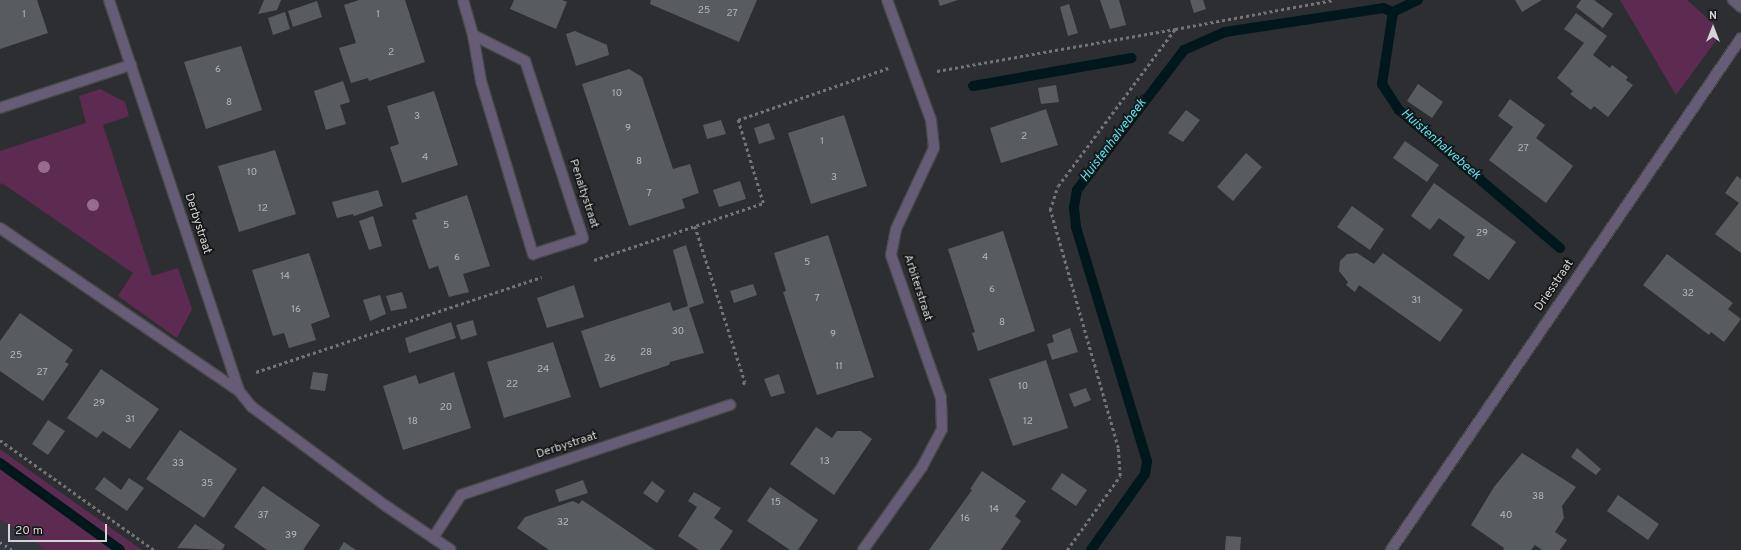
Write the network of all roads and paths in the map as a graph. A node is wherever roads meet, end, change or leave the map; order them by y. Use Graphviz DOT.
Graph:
graph roads {
  1 [pos="109,0"];
  2 [pos="463,0"];
  3 [pos="887,0"];
  4 [pos="1333,0"];
  5 [pos="1733,0"];
  6 [pos="1741,7"];
  7 [pos="1175,29"];
  8 [pos="473,35"];
  9 [pos="1741,38"];
  10 [pos="131,65"];
  11 [pos="915,75"];
  12 [pos="0,108"];
  13 [pos="695,226"];
  14 [pos="0,228"];
  15 [pos="238,391"];
  16 [pos="730,405"];
  17 [pos="0,440"];
  18 [pos="433,538"];
  19 [pos="154,550"];
  20 [pos="451,550"];
  21 [pos="863,550"];
  22 [pos="1067,550"];
  23 [pos="1391,550"];
  1 -- 10 [label="street, Derbystraat"];
  2 -- 8 [label="street, Penaltystraat"];
  3 -- 11 [label="street, Arbiterstraat"];
  4 -- 7 [label="path"];
  5 -- 6 [label="street"];
  7 -- 11 [label="path"];
  7 -- 22 [label="path"];
  8 -- 8 [label="street, Penaltystraat"];
  9 -- 23 [label="street, Driesstraat"];
  10 -- 12 [label="street"];
  10 -- 15 [label="street, Derbystraat"];
  11 -- 21 [label="street, Arbiterstraat"];
  13 -- 16 [label="path"];
  14 -- 15 [label="street, Derbystraat"];
  15 -- 18 [label="street, Derbystraat"];
  16 -- 18 [label="street, Derbystraat"];
  17 -- 19 [label="path"];
  18 -- 20 [label="street, Derbystraat"];
}
